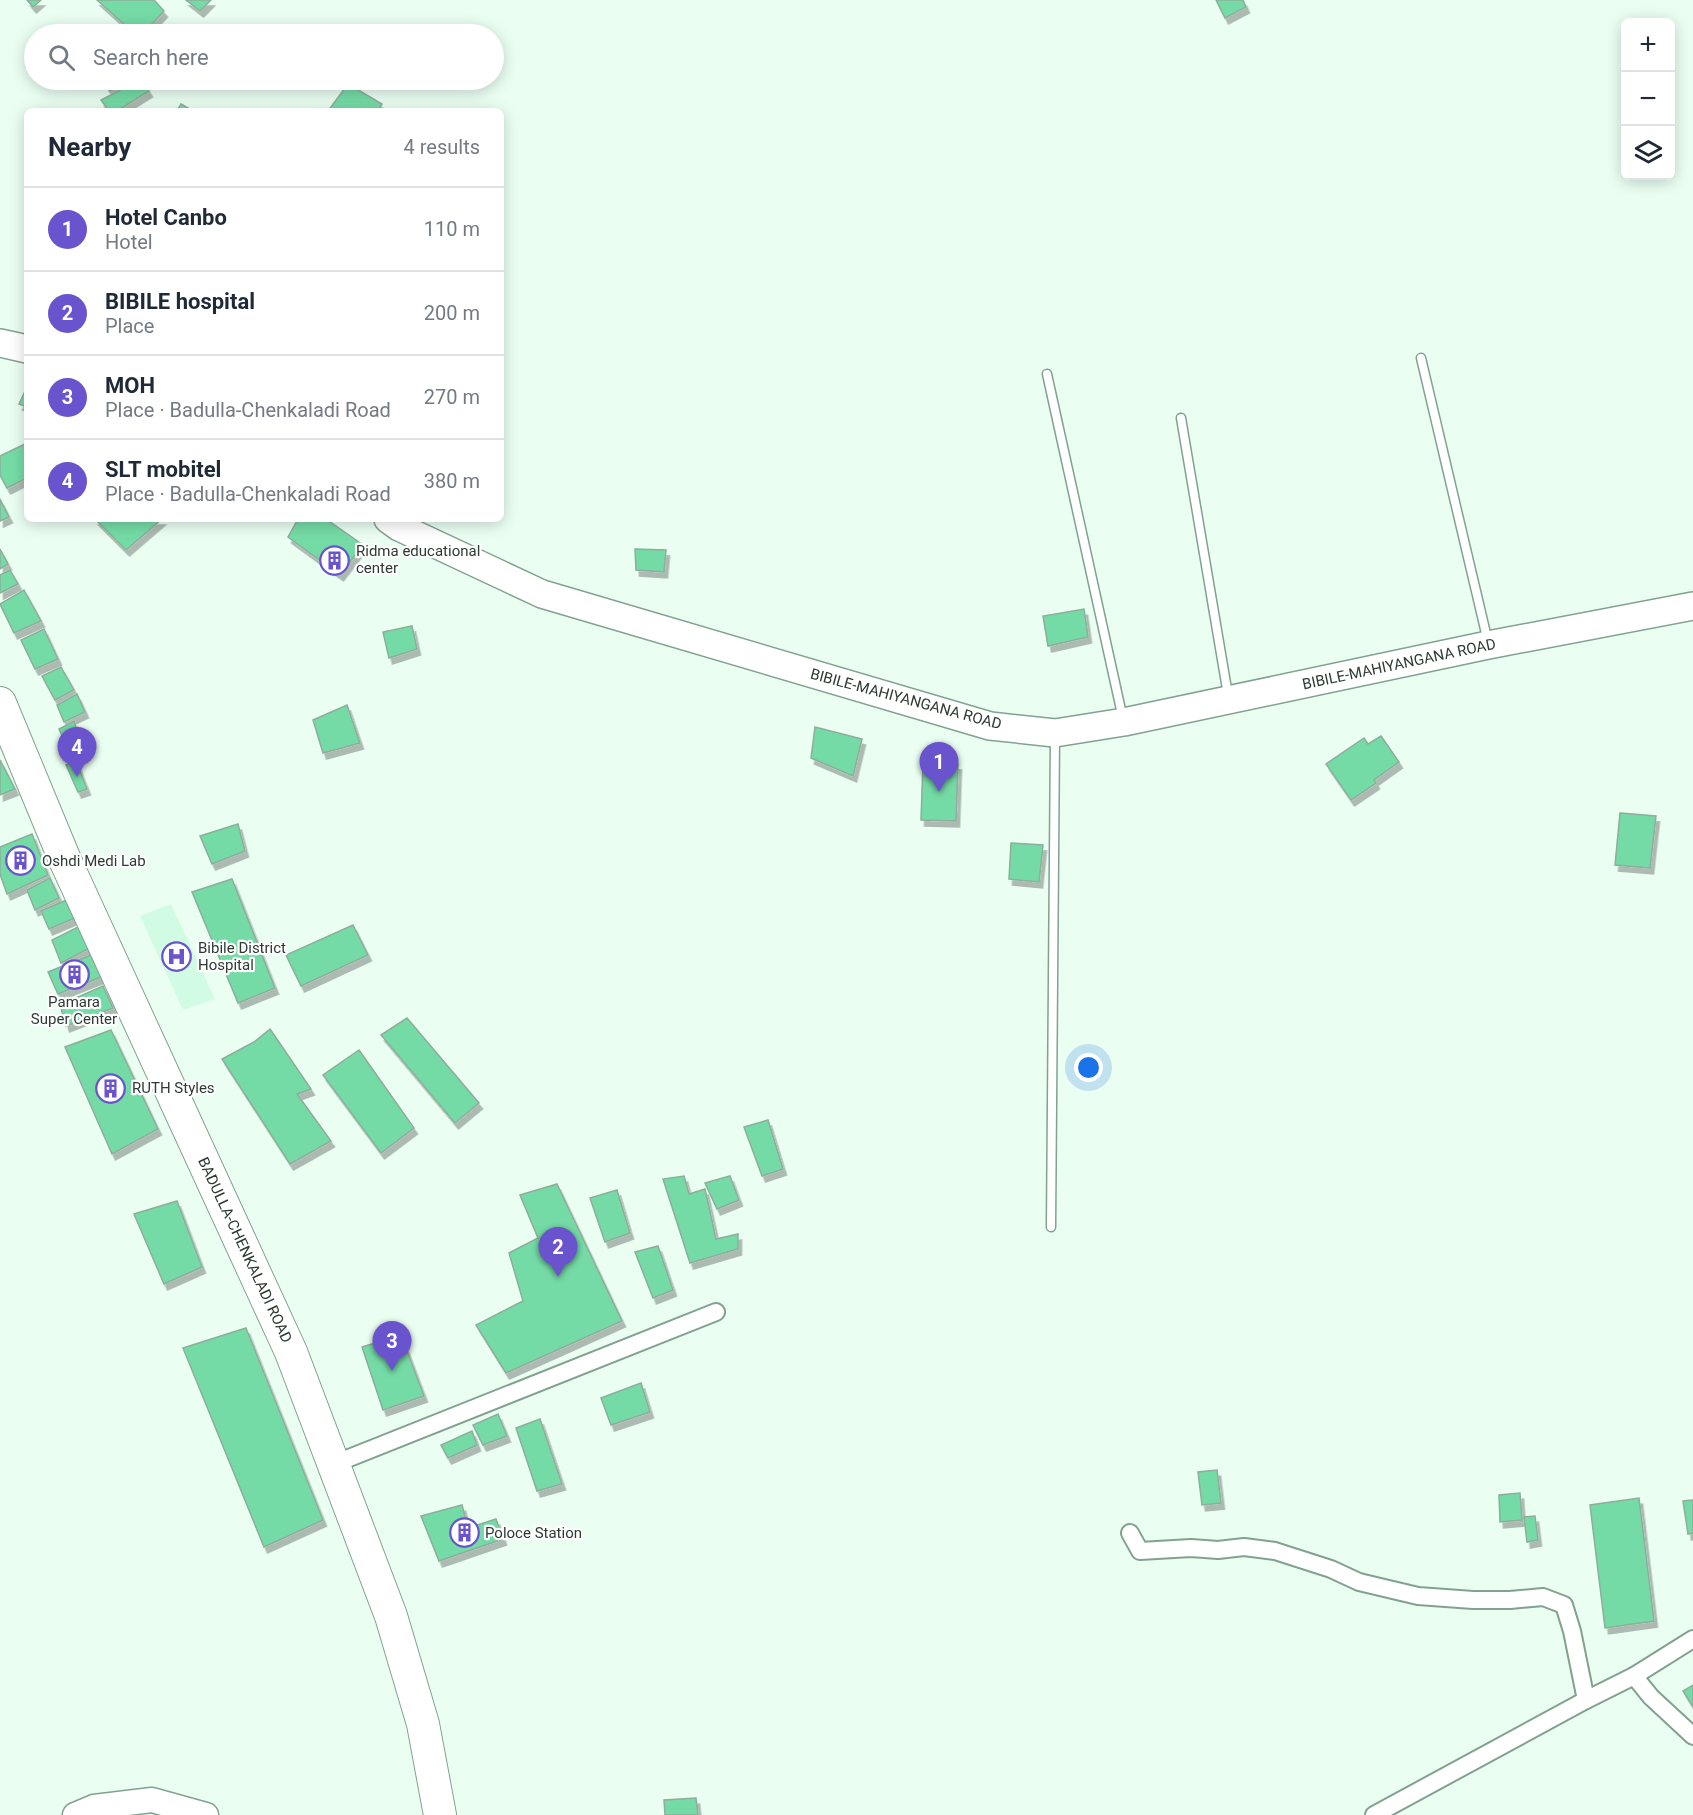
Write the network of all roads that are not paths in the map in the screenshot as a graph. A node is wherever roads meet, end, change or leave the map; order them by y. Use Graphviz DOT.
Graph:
graph roads {
  1 [pos="0,343"];
  2 [pos="24,348"];
  3 [pos="1421,358"];
  4 [pos="1047,374"];
  5 [pos="1181,418"];
  6 [pos="392,522"];
  7 [pos="1693,606"];
  8 [pos="1488,645"];
  9 [pos="1228,699"];
  10 [pos="0,703"];
  11 [pos="1124,722"];
  12 [pos="1055,733"];
  13 [pos="1051,1227"];
  14 [pos="716,1312"];
  15 [pos="334,1464"];
  16 [pos="1130,1533"];
  17 [pos="1693,1639"];
  18 [pos="1634,1676"];
  19 [pos="1586,1700"];
  20 [pos="1693,1736"];
  21 [pos="75,1815"];
  22 [pos="206,1815"];
  23 [pos="440,1815"];
  24 [pos="1374,1815"];
  1 -- 2 [label="main road"];
  3 -- 8 [label="lane"];
  4 -- 11 [label="lane"];
  5 -- 9 [label="lane"];
  6 -- 12 [label="main road, BIBILE-MAHIYANGANA ROAD"];
  7 -- 8 [label="main road, BIBILE-MAHIYANGANA ROAD"];
  8 -- 9 [label="main road, BIBILE-MAHIYANGANA ROAD"];
  9 -- 11 [label="main road, BIBILE-MAHIYANGANA ROAD"];
  10 -- 15 [label="highway, BADULLA-CHENKALADI ROAD"];
  11 -- 12 [label="main road, BIBILE-MAHIYANGANA ROAD"];
  12 -- 13 [label="lane"];
  14 -- 15 [label="street"];
  15 -- 23 [label="highway, BADULLA-CHENKALADI ROAD"];
  16 -- 19 [label="street"];
  17 -- 18 [label="street"];
  18 -- 19 [label="street"];
  18 -- 20 [label="street"];
  19 -- 24 [label="street"];
  21 -- 22 [label="street"];
}
